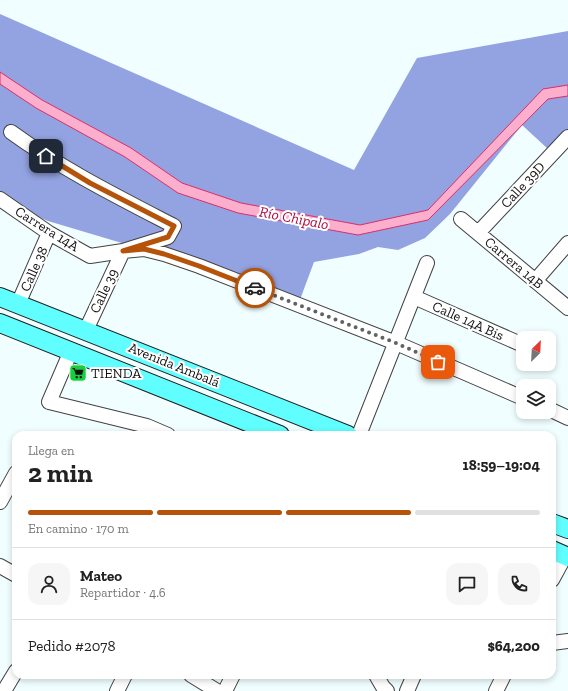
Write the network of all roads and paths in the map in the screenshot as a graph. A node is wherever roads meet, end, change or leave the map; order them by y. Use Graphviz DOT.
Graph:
graph roads {
  1 [pos="11,132"];
  2 [pos="568,137"];
  3 [pos="0,199"];
  4 [pos="461,219"];
  5 [pos="49,233"];
  6 [pos="478,233"];
  7 [pos="568,243"];
  8 [pos="123,251"];
  9 [pos="427,263"];
  10 [pos="535,281"];
  11 [pos="0,297"];
  12 [pos="414,297"];
  13 [pos="18,304"];
  14 [pos="568,308"];
  15 [pos="0,323"];
  16 [pos="86,330"];
  17 [pos="516,342"];
  18 [pos="396,343"];
  19 [pos="71,351"];
  20 [pos="516,395"];
  21 [pos="556,412"];
  22 [pos="568,418"];
  23 [pos="159,431"];
  24 [pos="270,431"];
  25 [pos="338,431"];
  26 [pos="361,431"];
  27 [pos="12,481"];
  28 [pos="0,502"];
  29 [pos="556,525"];
  30 [pos="568,530"];
  31 [pos="562,554"];
  32 [pos="0,566"];
  33 [pos="556,570"];
  34 [pos="12,573"];
  35 [pos="568,641"];
  36 [pos="556,642"];
  37 [pos="12,676"];
  38 [pos="123,679"];
  39 [pos="198,679"];
  40 [pos="231,679"];
  41 [pos="379,679"];
  42 [pos="412,679"];
  43 [pos="502,679"];
  44 [pos="4,686"];
  45 [pos="117,691"];
  46 [pos="217,691"];
  47 [pos="226,691"];
  48 [pos="387,691"];
  49 [pos="407,691"];
  50 [pos="496,691"];
  1 -- 8 [label="street"];
  2 -- 6 [label="street, Calle 39D"];
  3 -- 5 [label="street, Carrera 14A"];
  4 -- 6 [label="street, Carrera 14B"];
  5 -- 8 [label="street, Carrera 14A"];
  5 -- 13 [label="street, Calle 38"];
  6 -- 10 [label="street, Carrera 14B"];
  7 -- 10 [label="street"];
  8 -- 16 [label="street, Calle 39"];
  8 -- 18 [label="street, Carrera 14A"];
  9 -- 12 [label="street"];
  10 -- 14 [label="street, Carrera 14B"];
  11 -- 13 [label="main road, Avenida Ambalá"];
  12 -- 17 [label="street, Calle 14A Bis"];
  12 -- 18 [label="street"];
  13 -- 16 [label="main road, Avenida Ambalá"];
  15 -- 19 [label="main road, Avenida Ambalá"];
  16 -- 25 [label="main road, Avenida Ambalá"];
  18 -- 20 [label="street, Carrera 14A"];
  18 -- 26 [label="street"];
  19 -- 23 [label="street"];
  19 -- 24 [label="main road, Avenida Ambalá"];
  21 -- 22 [label="street"];
  27 -- 28 [label="street"];
  29 -- 30 [label="main road"];
  31 -- 33 [label="street"];
  32 -- 34 [label="street"];
  35 -- 36 [label="street"];
  37 -- 44 [label="street"];
  38 -- 45 [label="street"];
  39 -- 46 [label="street"];
  40 -- 47 [label="street"];
  41 -- 48 [label="street"];
  42 -- 49 [label="street"];
  43 -- 50 [label="street"];
}
